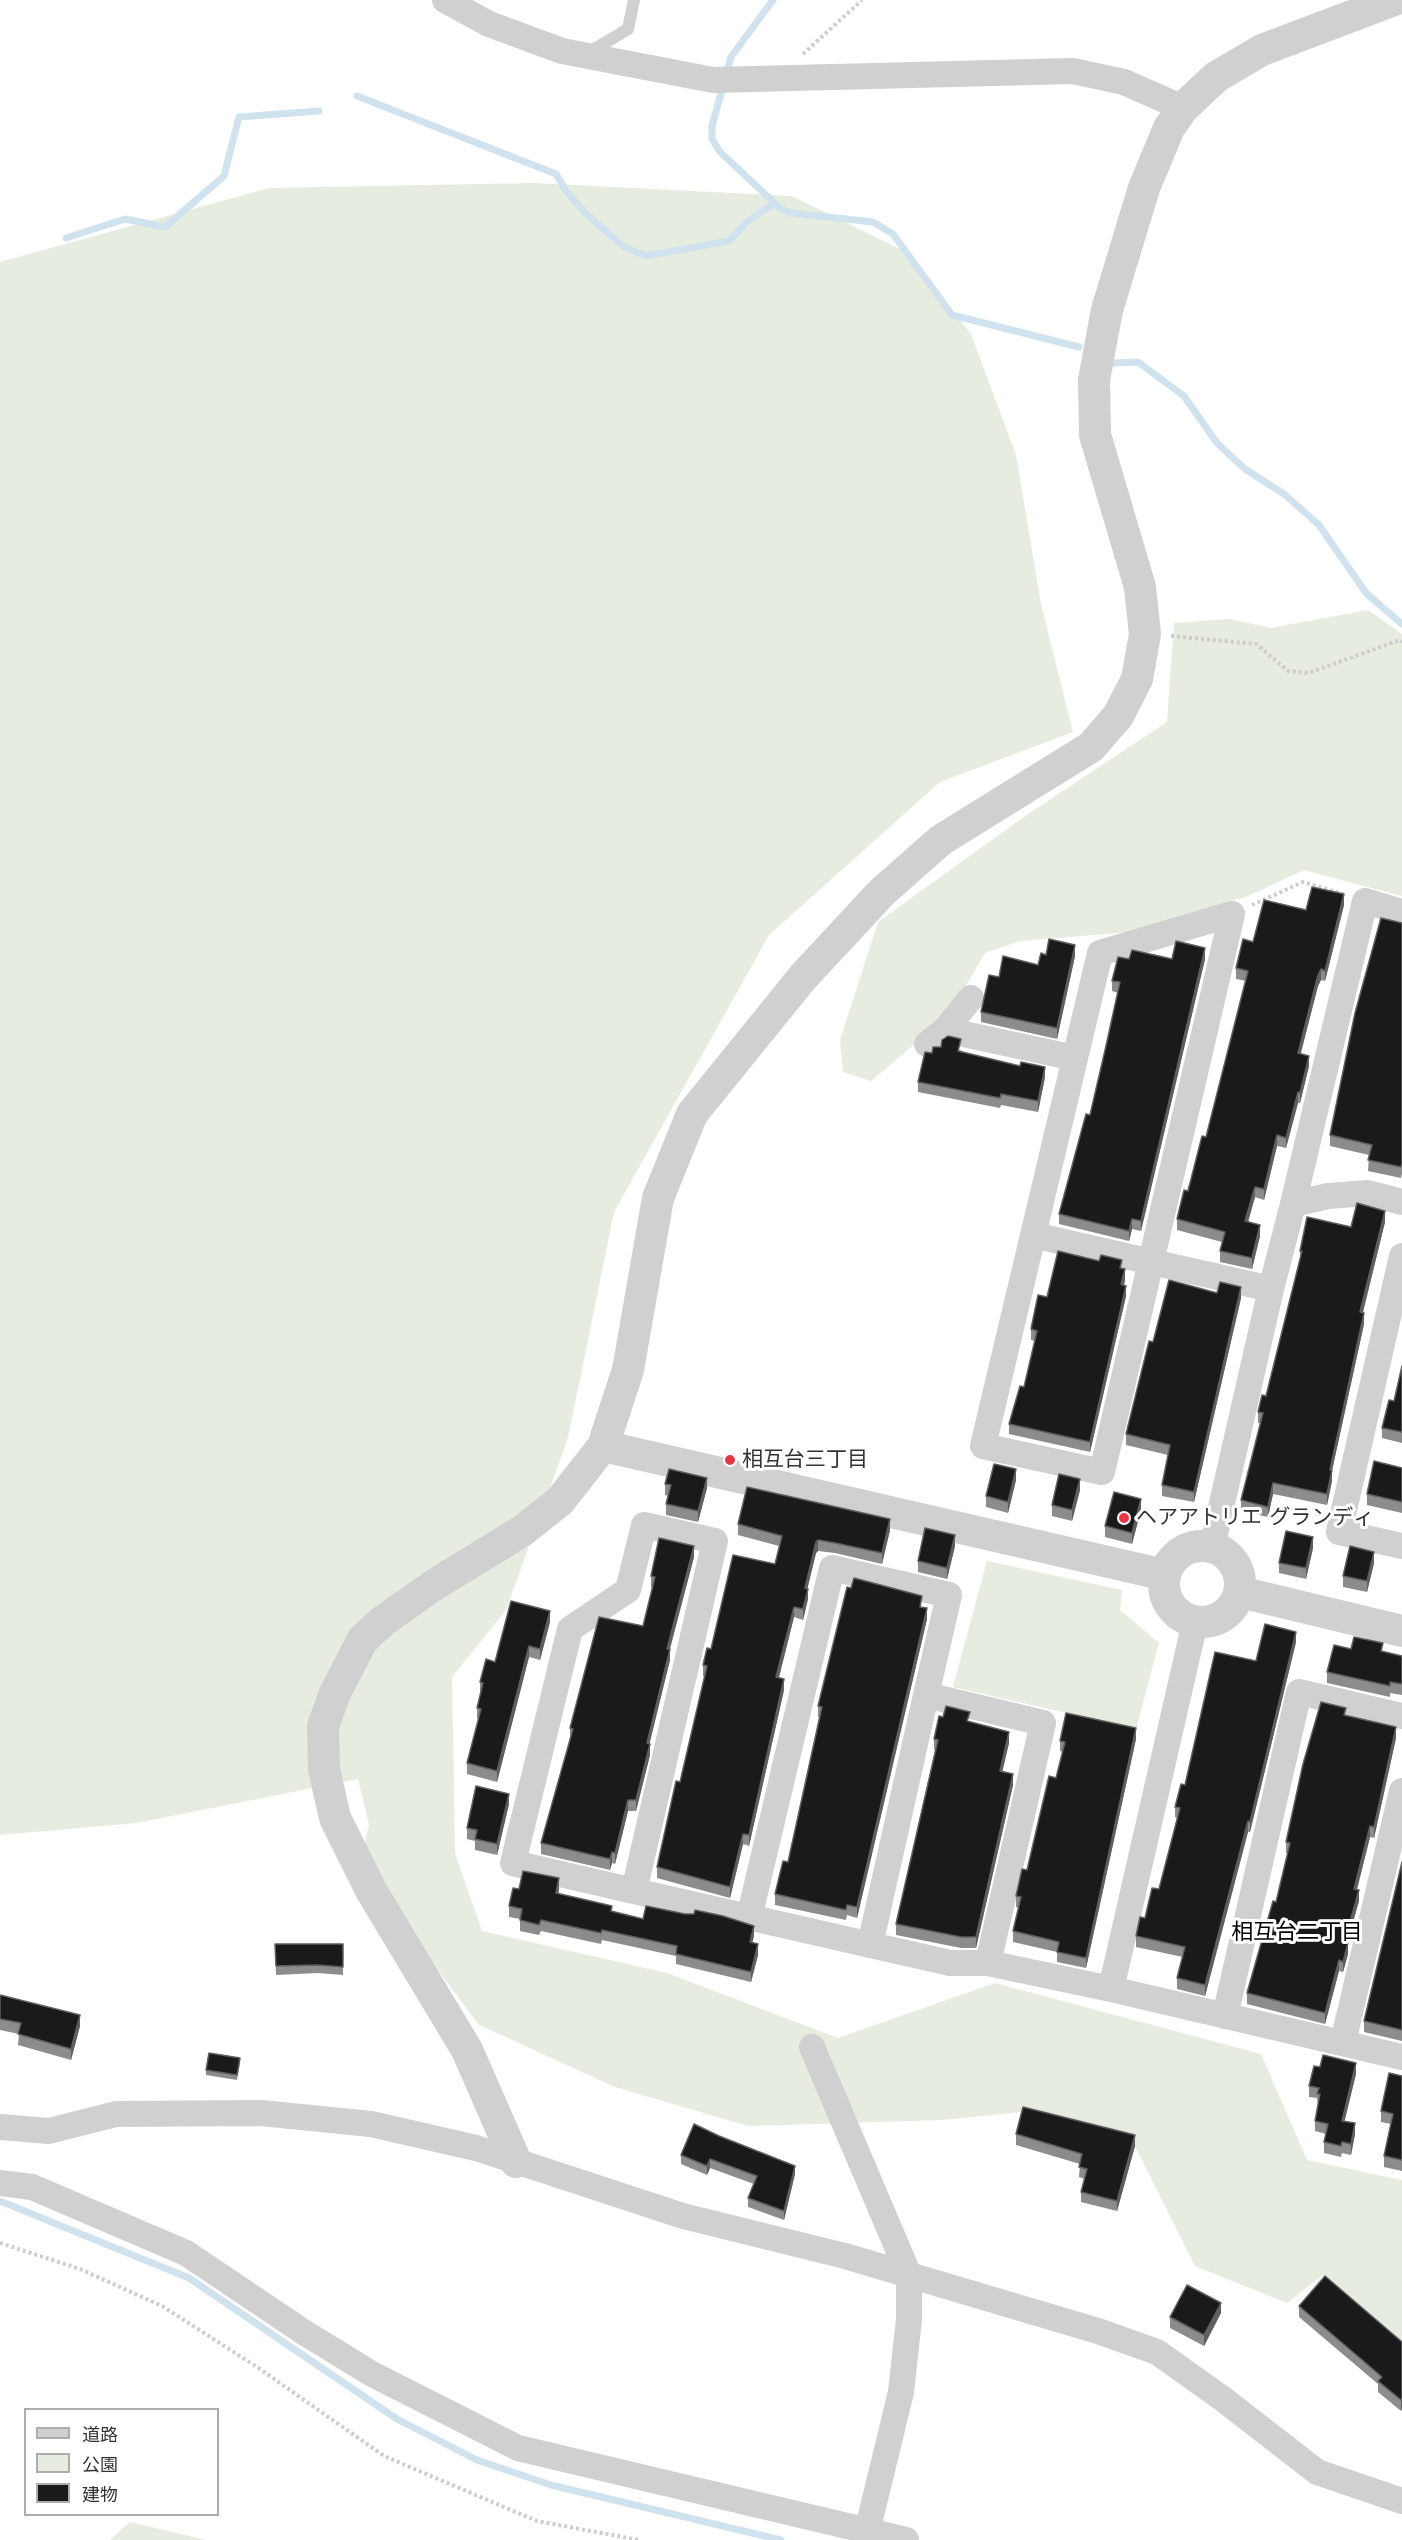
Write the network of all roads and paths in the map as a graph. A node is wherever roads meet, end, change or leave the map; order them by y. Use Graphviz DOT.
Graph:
graph roads {
  1 [pos="445,0"];
  2 [pos="634,0"];
  3 [pos="862,0"];
  4 [pos="1394,0"];
  5 [pos="584,55"];
  6 [pos="777,79"];
  7 [pos="1183,108"];
  8 [pos="1145,634"];
  9 [pos="1402,642"];
  10 [pos="1365,901"];
  11 [pos="1402,912"];
  12 [pos="1233,914"];
  13 [pos="971,998"];
  14 [pos="1075,1058"];
  15 [pos="1402,1202"];
  16 [pos="1293,1204"];
  17 [pos="1034,1235"];
  18 [pos="1402,1256"];
  19 [pos="1152,1264"];
  20 [pos="1270,1290"];
  21 [pos="603,1446"];
  22 [pos="1402,1546"];
  23 [pos="1212,1547"];
  24 [pos="1165,1575"];
  25 [pos="1240,1592"];
  26 [pos="1195,1622"];
  27 [pos="1402,1631"];
  28 [pos="926,1695"];
  29 [pos="1402,1716"];
  30 [pos="1402,1791"];
  31 [pos="634,1891"];
  32 [pos="749,1918"];
  33 [pos="870,1945"];
  34 [pos="988,1963"];
  35 [pos="1111,1989"];
  36 [pos="1225,2016"];
  37 [pos="1343,2042"];
  38 [pos="812,2047"];
  39 [pos="1402,2057"];
  40 [pos="0,2127"];
  41 [pos="516,2162"];
  42 [pos="0,2183"];
  43 [pos="0,2243"];
  44 [pos="909,2275"];
  45 [pos="1402,2501"];
  46 [pos="866,2534"];
  47 [pos="639,2540"];
  48 [pos="906,2540"];
  1 -- 5 [label="street"];
  2 -- 5 [label="lane"];
  3 -- 6 [label="path"];
  4 -- 7 [label="street"];
  5 -- 6 [label="street"];
  6 -- 7 [label="street"];
  7 -- 8 [label="street"];
  8 -- 9 [label="path"];
  8 -- 21 [label="street"];
  10 -- 11 [label="street"];
  10 -- 12 [label="path"];
  10 -- 16 [label="street"];
  12 -- 14 [label="street"];
  12 -- 19 [label="street"];
  13 -- 14 [label="street"];
  14 -- 17 [label="street"];
  15 -- 16 [label="street"];
  16 -- 20 [label="street"];
  17 -- 19 [label="street"];
  17 -- 19 [label="street"];
  18 -- 22 [label="street"];
  19 -- 20 [label="street"];
  20 -- 23 [label="street"];
  21 -- 24 [label="street"];
  21 -- 41 [label="street"];
  23 -- 24 [label="street"];
  23 -- 25 [label="street"];
  24 -- 26 [label="street"];
  25 -- 26 [label="street"];
  25 -- 27 [label="street"];
  26 -- 35 [label="street"];
  28 -- 32 [label="street"];
  28 -- 33 [label="street"];
  28 -- 34 [label="street"];
  29 -- 36 [label="street"];
  30 -- 37 [label="street"];
  31 -- 31 [label="street"];
  31 -- 32 [label="street"];
  32 -- 33 [label="street"];
  33 -- 34 [label="street"];
  34 -- 35 [label="street"];
  35 -- 36 [label="street"];
  36 -- 37 [label="street"];
  37 -- 39 [label="street"];
  38 -- 44 [label="street"];
  40 -- 41 [label="street"];
  41 -- 44 [label="street"];
  42 -- 46 [label="street"];
  43 -- 47 [label="path"];
  44 -- 45 [label="street"];
  44 -- 46 [label="street"];
  46 -- 48 [label="street"];
}
